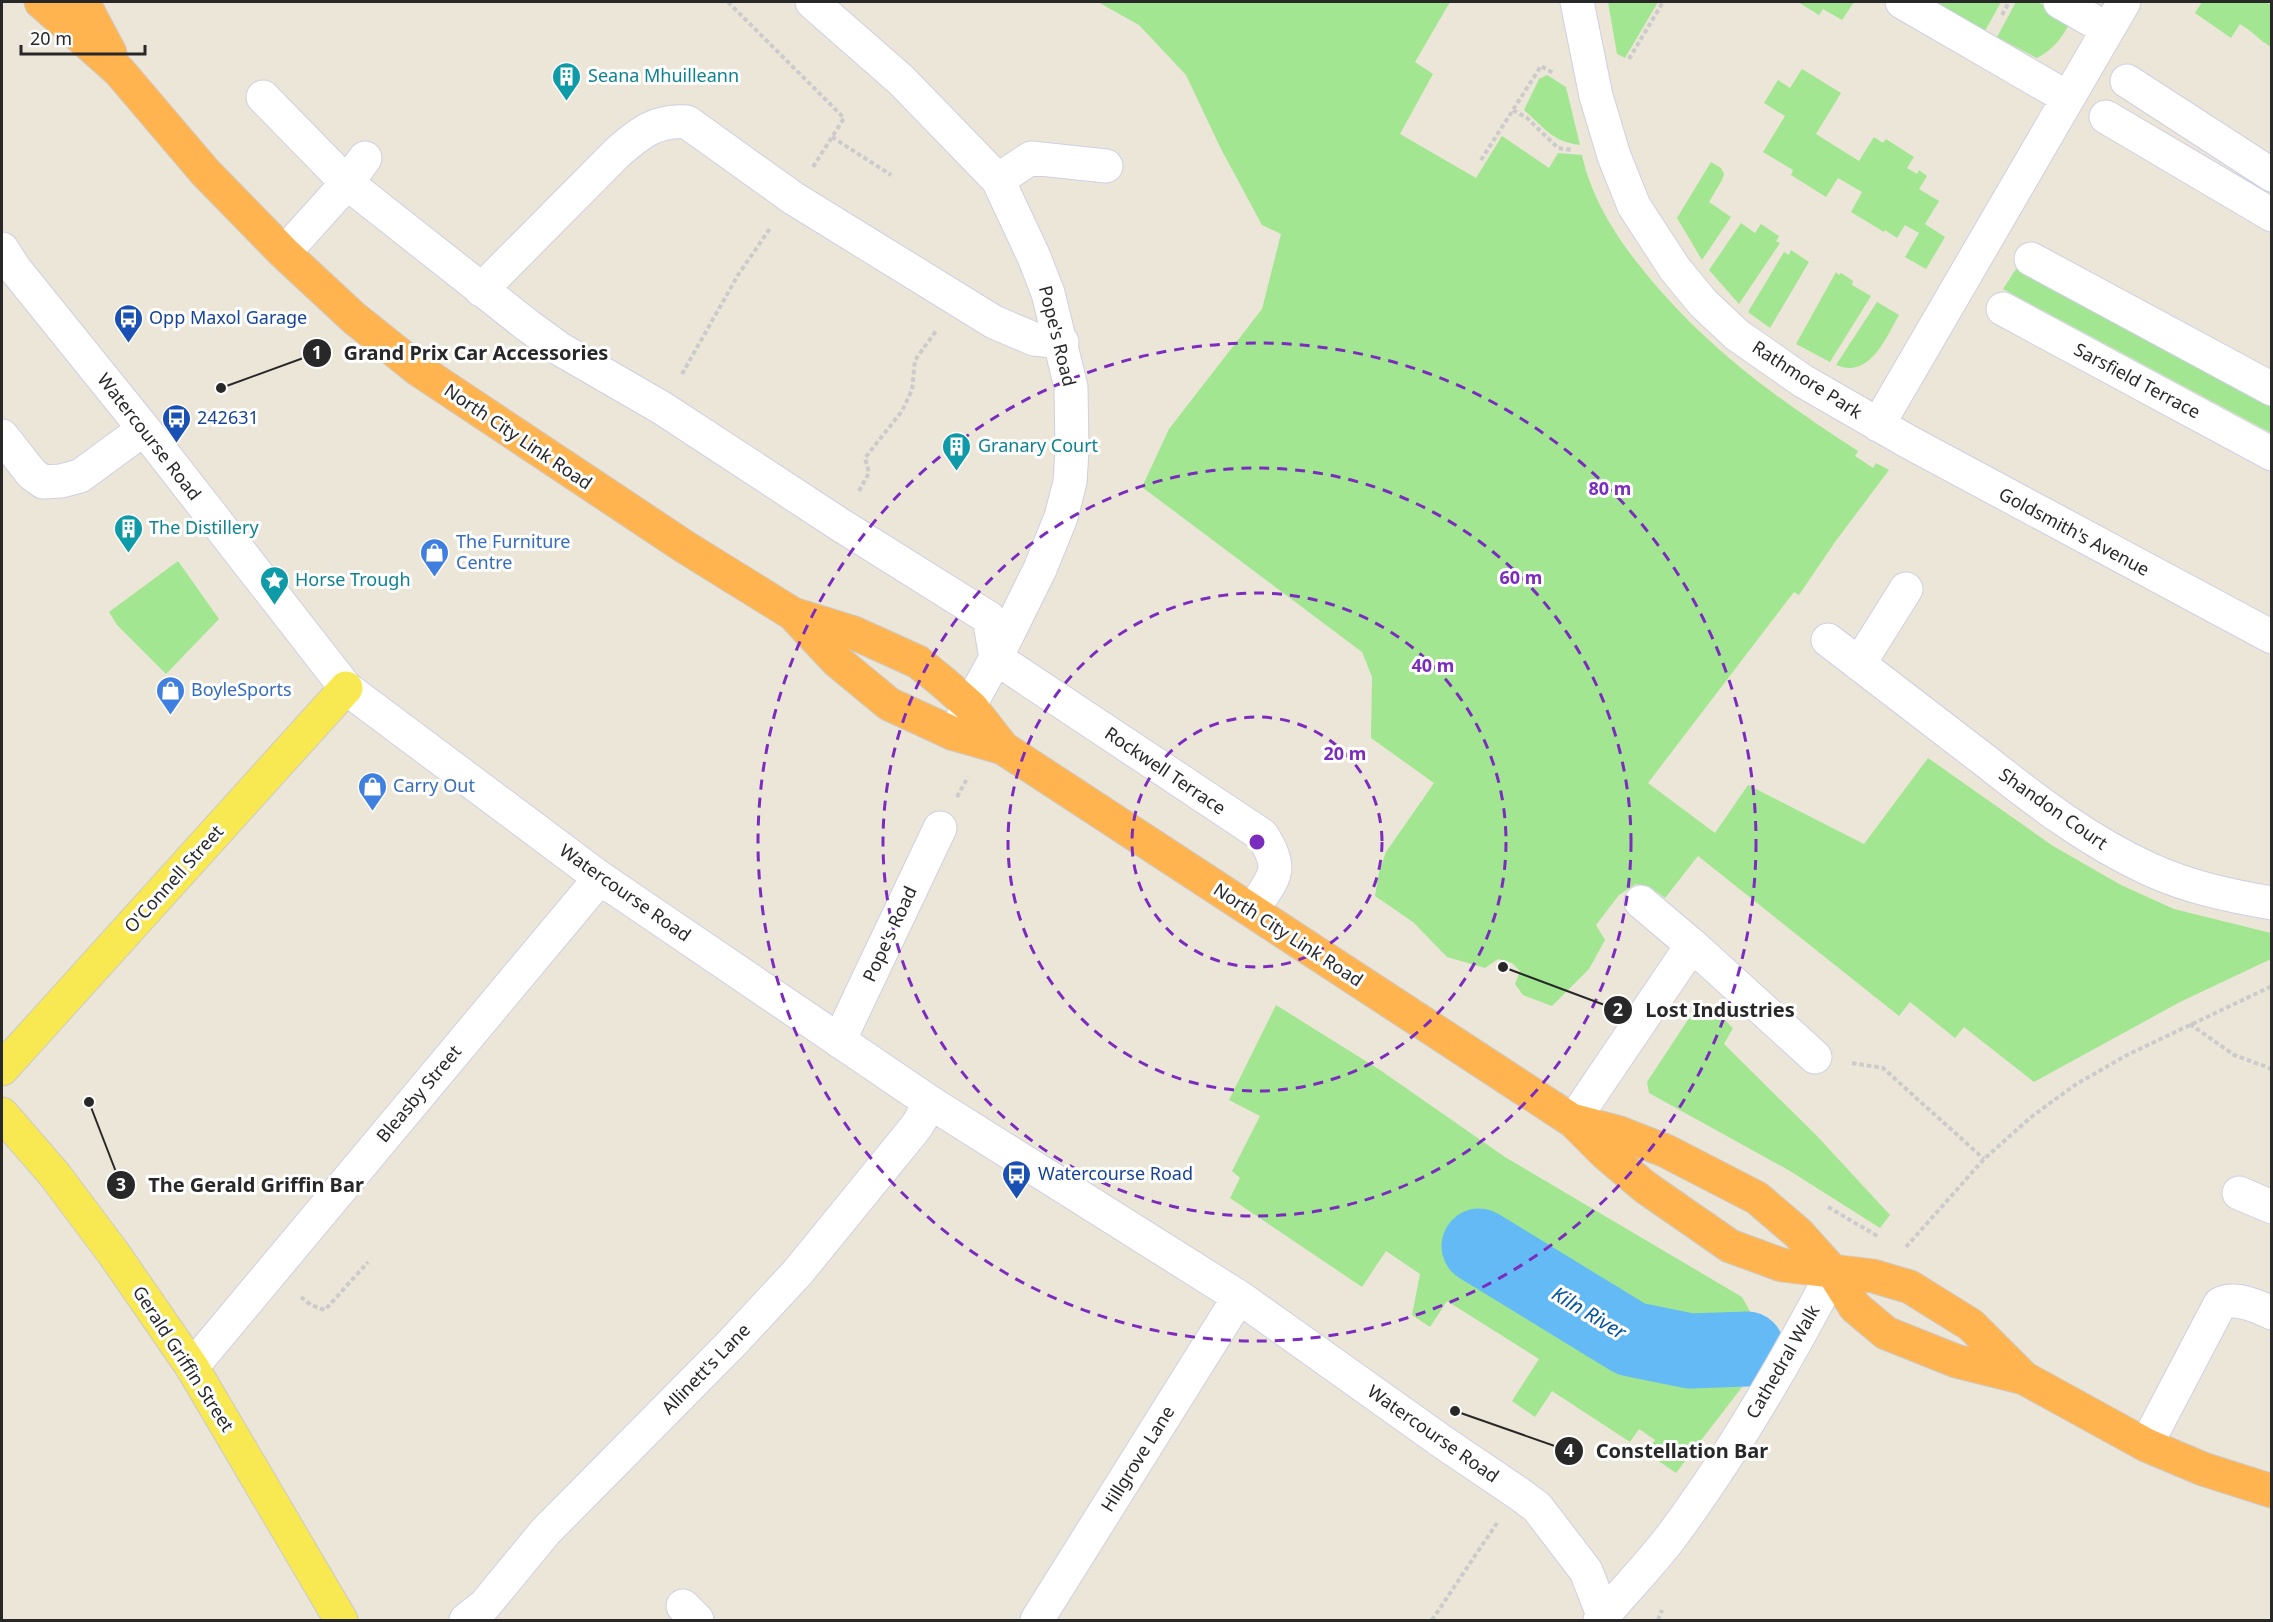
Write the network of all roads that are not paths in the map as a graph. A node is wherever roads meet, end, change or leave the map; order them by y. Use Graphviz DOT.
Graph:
graph roads {
  1 [pos="41,2"];
  2 [pos="83,2"];
  3 [pos="1577,2"];
  4 [pos="1902,2"];
  5 [pos="2060,2"];
  6 [pos="2124,2"];
  7 [pos="831,8"];
  8 [pos="2107,29"];
  9 [pos="119,71"];
  10 [pos="2127,81"];
  11 [pos="263,96"];
  12 [pos="2068,98"];
  13 [pos="2106,117"];
  14 [pos="1106,166"];
  15 [pos="363,170"];
  16 [pos="2271,175"];
  17 [pos="998,180"];
  18 [pos="2271,214"];
  19 [pos="284,253"];
  20 [pos="2031,259"];
  21 [pos="6,266"];
  22 [pos="482,290"];
  23 [pos="2002,309"];
  24 [pos="1062,342"];
  25 [pos="2271,389"];
  26 [pos="1878,425"];
  27 [pos="144,429"];
  28 [pos="2,436"];
  29 [pos="2271,454"];
  30 [pos="1906,589"];
  31 [pos="793,614"];
  32 [pos="2271,637"];
  33 [pos="1828,640"];
  34 [pos="996,658"];
  35 [pos="1859,664"];
  36 [pos="346,688"];
  37 [pos="962,720"];
  38 [pos="940,828"];
  39 [pos="600,878"];
  40 [pos="1641,902"];
  41 [pos="2271,903"];
  42 [pos="1252,911"];
  43 [pos="1692,945"];
  44 [pos="839,1041"];
  45 [pos="1815,1057"];
  46 [pos="2,1069"];
  47 [pos="931,1103"];
  48 [pos="2,1114"];
  49 [pos="1573,1120"];
  50 [pos="2239,1193"];
  51 [pos="2271,1207"];
  52 [pos="1833,1272"];
  53 [pos="1239,1297"];
  54 [pos="2271,1313"];
  55 [pos="192,1367"];
  56 [pos="2025,1378"];
  57 [pos="2146,1444"];
  58 [pos="2271,1491"];
  59 [pos="1603,1619"];
  60 [pos="341,1620"];
  61 [pos="466,1620"];
  62 [pos="1037,1620"];
  1 -- 9 [label="highway, North City Link Road"];
  2 -- 9 [label="highway, North City Link Road"];
  3 -- 26 [label="street, Rathmore Park"];
  4 -- 12 [label="street"];
  5 -- 8 [label="street"];
  6 -- 8 [label="street, Rathmore Park"];
  7 -- 17 [label="street, Pope's Road"];
  8 -- 12 [label="street, Rathmore Park"];
  9 -- 19 [label="highway, North City Link Road"];
  10 -- 16 [label="street"];
  11 -- 15 [label="street"];
  12 -- 26 [label="street, Rathmore Park"];
  13 -- 18 [label="street"];
  14 -- 17 [label="street"];
  15 -- 19 [label="street"];
  15 -- 22 [label="street"];
  17 -- 24 [label="street, Pope's Road"];
  19 -- 31 [label="highway, North City Link Road"];
  20 -- 25 [label="street"];
  21 -- 27 [label="street, Watercourse Road"];
  22 -- 24 [label="street"];
  22 -- 34 [label="street"];
  23 -- 29 [label="street, Sarsfield Terrace"];
  24 -- 34 [label="street, Pope's Road"];
  26 -- 32 [label="street, Goldsmith's Avenue"];
  27 -- 28 [label="street"];
  27 -- 36 [label="street, Watercourse Road"];
  30 -- 35 [label="street"];
  31 -- 37 [label="highway, North City Link Road"];
  31 -- 37 [label="highway, North City Link Road"];
  33 -- 35 [label="street, Shandon Court"];
  34 -- 37 [label="street, Pope's Road"];
  34 -- 42 [label="street, Rockwell Terrace"];
  35 -- 41 [label="street, Shandon Court"];
  36 -- 39 [label="street, Watercourse Road"];
  36 -- 46 [label="main road, O'Connell Street"];
  37 -- 42 [label="highway, North City Link Road"];
  38 -- 44 [label="street, Pope's Road"];
  39 -- 44 [label="street, Watercourse Road"];
  39 -- 55 [label="street, Bleasby Street"];
  40 -- 43 [label="street"];
  42 -- 49 [label="highway, North City Link Road"];
  43 -- 45 [label="street"];
  43 -- 49 [label="street"];
  44 -- 47 [label="street, Watercourse Road"];
  47 -- 53 [label="street, Watercourse Road"];
  47 -- 61 [label="street, Allinett's Lane"];
  48 -- 55 [label="main road, Gerald Griffin Street"];
  49 -- 52 [label="highway, North City Link Road"];
  49 -- 52 [label="highway, North City Link Road"];
  50 -- 51 [label="street"];
  52 -- 56 [label="highway, North City Link Road"];
  52 -- 56 [label="highway, North City Link Road"];
  52 -- 59 [label="street, Cathedral Walk"];
  53 -- 59 [label="street, Watercourse Road"];
  53 -- 62 [label="street, Hillgrove Lane"];
  54 -- 57 [label="street"];
  55 -- 60 [label="main road, Gerald Griffin Street"];
  56 -- 57 [label="highway, North City Link Road"];
  57 -- 58 [label="highway, North City Link Road"];
}
